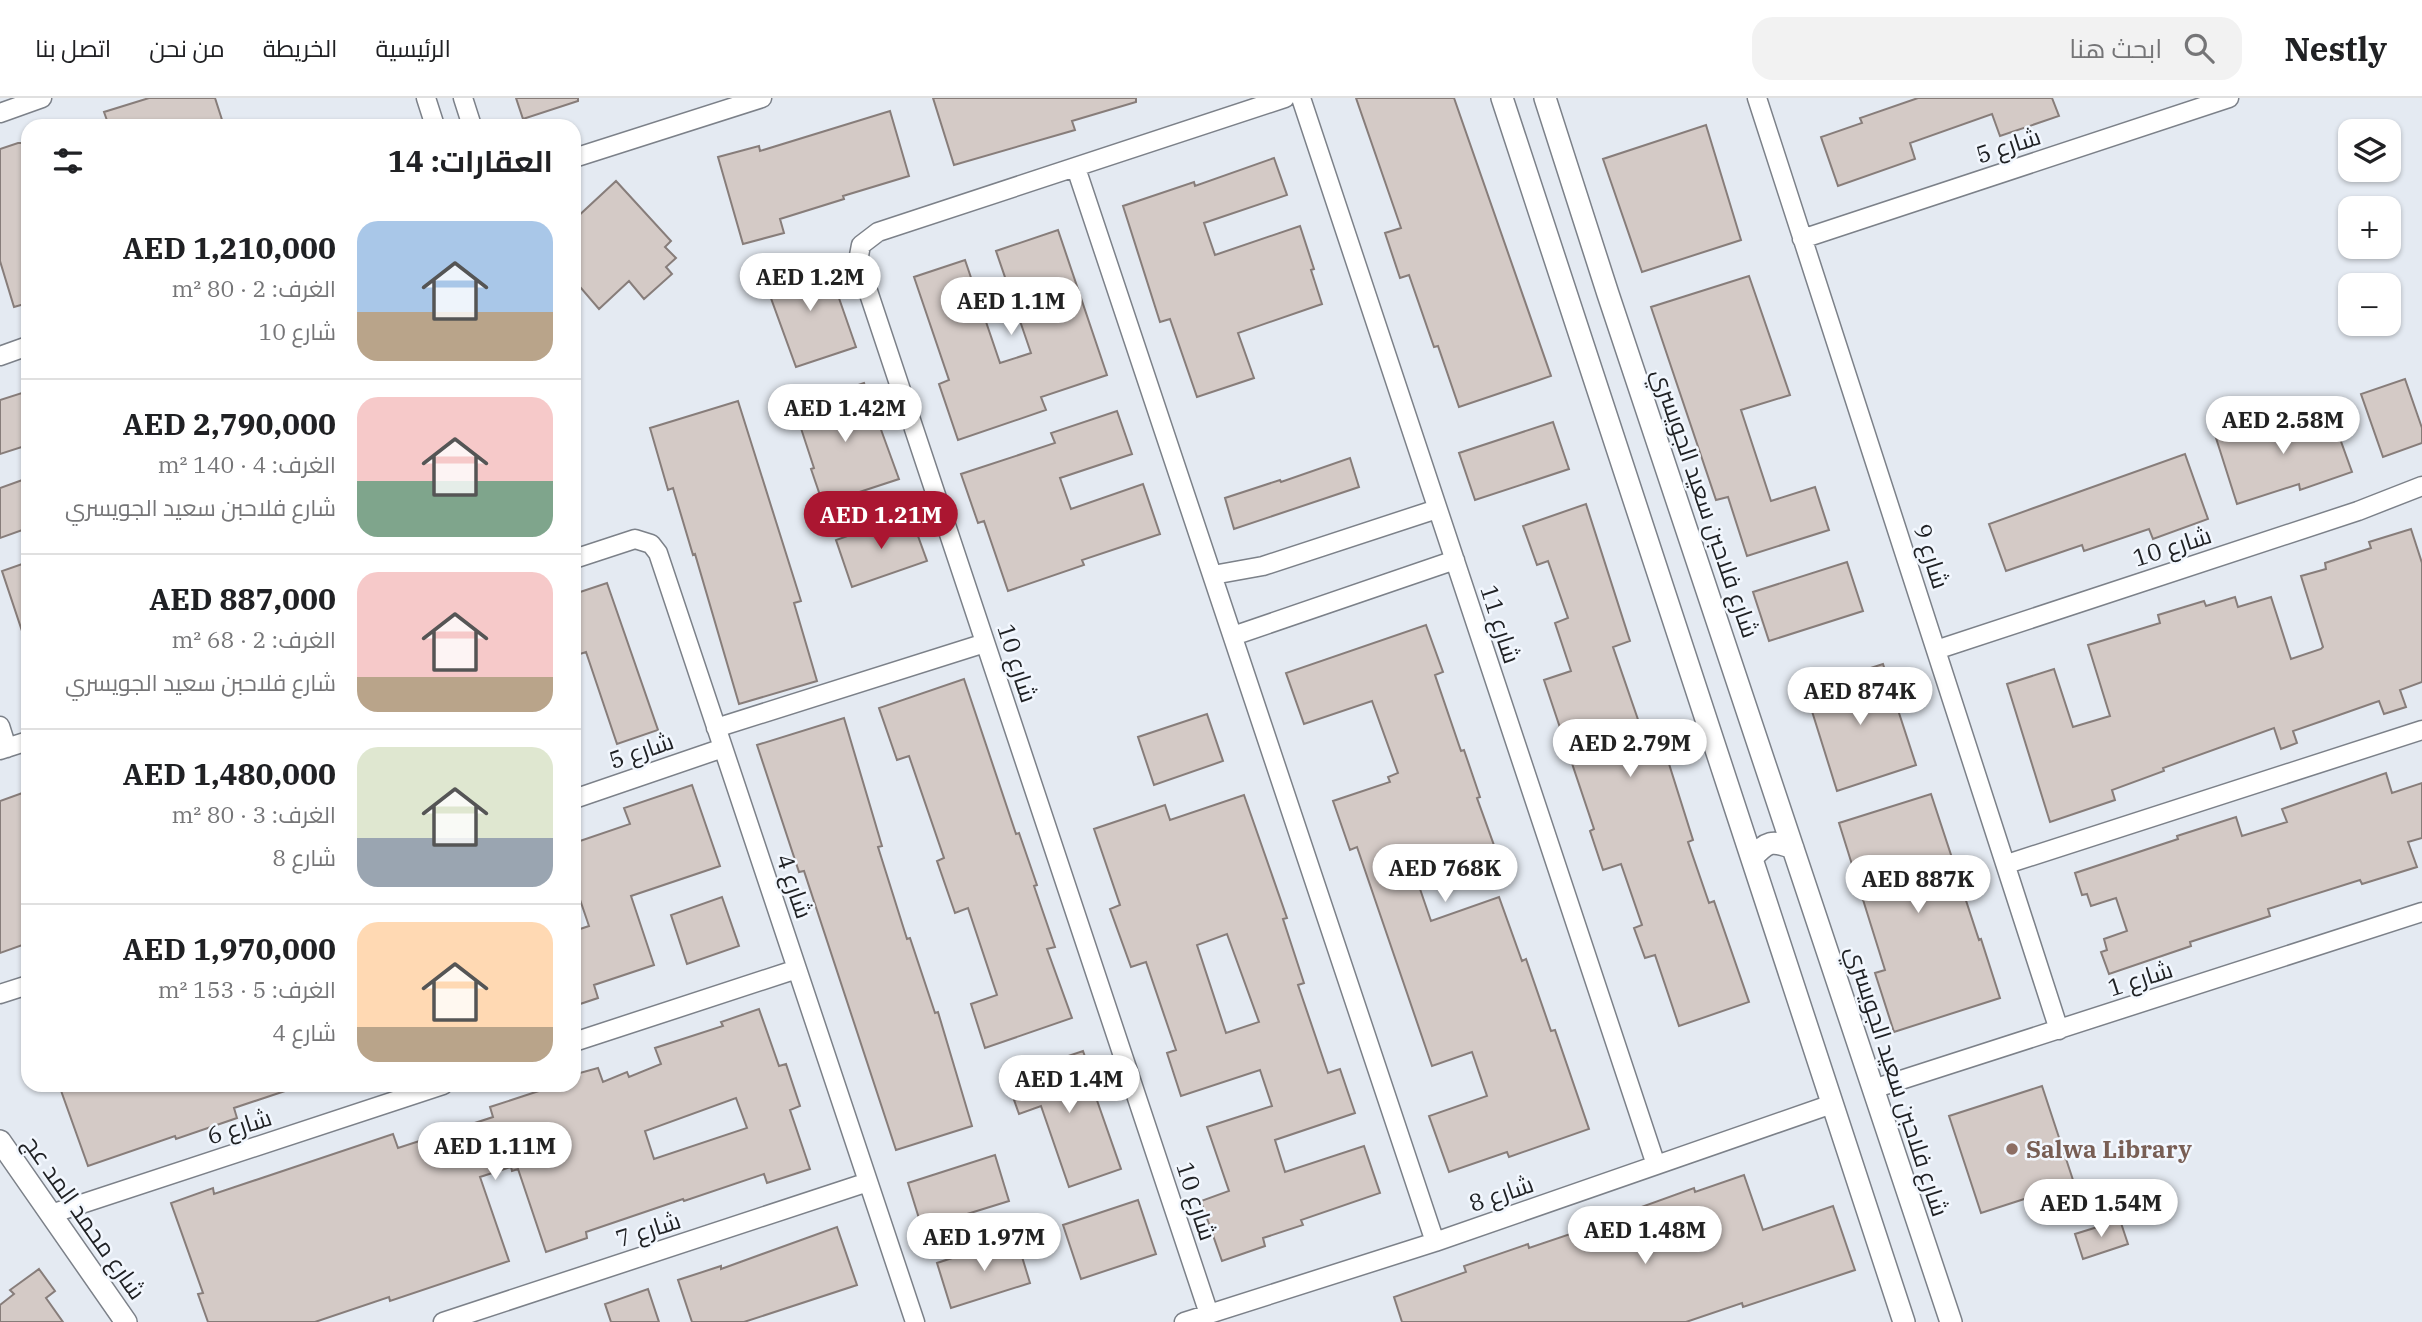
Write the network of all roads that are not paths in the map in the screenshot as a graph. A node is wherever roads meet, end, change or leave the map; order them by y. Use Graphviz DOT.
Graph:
graph roads {
  1 [pos="42,98"];
  2 [pos="426,98"];
  3 [pos="463,98"];
  4 [pos="762,98"];
  5 [pos="1285,98"];
  6 [pos="1301,98"];
  7 [pos="1502,98"];
  8 [pos="1545,98"];
  9 [pos="1757,98"];
  10 [pos="2229,98"];
  11 [pos="0,113"];
  12 [pos="433,119"];
  13 [pos="470,119"];
  14 [pos="581,156"];
  15 [pos="1076,168"];
  16 [pos="1802,239"];
  17 [pos="21,348"];
  18 [pos="0,356"];
  19 [pos="2422,486"];
  20 [pos="1437,509"];
  21 [pos="581,557"];
  22 [pos="1455,561"];
  23 [pos="1213,575"];
  24 [pos="1233,636"];
  25 [pos="985,643"];
  26 [pos="1937,650"];
  27 [pos="0,726"];
  28 [pos="716,728"];
  29 [pos="2422,730"];
  30 [pos="21,743"];
  31 [pos="723,748"];
  32 [pos="4,749"];
  33 [pos="581,797"];
  34 [pos="1793,848"];
  35 [pos="1752,858"];
  36 [pos="2007,864"];
  37 [pos="2422,912"];
  38 [pos="797,969"];
  39 [pos="21,987"];
  40 [pos="0,994"];
  41 [pos="2059,1030"];
  42 [pos="581,1040"];
  43 [pos="1873,1089"];
  44 [pos="422,1092"];
  45 [pos="1832,1104"];
  46 [pos="0,1141"];
  47 [pos="1656,1165"];
  48 [pos="868,1182"];
  49 [pos="51,1214"];
  50 [pos="1435,1242"];
  51 [pos="1209,1314"];
  52 [pos="126,1322"];
  53 [pos="443,1322"];
  54 [pos="915,1322"];
  55 [pos="1184,1322"];
  56 [pos="1905,1322"];
  57 [pos="1951,1322"];
  1 -- 11 [label="street"];
  2 -- 12 [label="street"];
  3 -- 13 [label="street"];
  4 -- 14 [label="street"];
  5 -- 15 [label="street, شارع 10"];
  6 -- 20 [label="street, شارع 11"];
  7 -- 35 [label="street"];
  8 -- 34 [label="street, شارع فلاحبن سعيد الجويسري"];
  9 -- 16 [label="street, شارع 9"];
  10 -- 16 [label="street, شارع 5"];
  15 -- 23 [label="street"];
  15 -- 25 [label="street, شارع 10"];
  16 -- 26 [label="street, شارع 9"];
  17 -- 18 [label="street"];
  19 -- 26 [label="street, شارع 10"];
  20 -- 22 [label="street, شارع 11"];
  20 -- 23 [label="street"];
  21 -- 28 [label="street, شارع 4"];
  22 -- 24 [label="street"];
  22 -- 47 [label="street, شارع 11"];
  23 -- 24 [label="street"];
  24 -- 50 [label="street"];
  25 -- 28 [label="street"];
  25 -- 51 [label="street, شارع 10"];
  26 -- 36 [label="street, شارع 9"];
  27 -- 32 [label="street"];
  28 -- 31 [label="street, شارع 4"];
  29 -- 36 [label="street"];
  30 -- 32 [label="street"];
  31 -- 33 [label="street, شارع 5"];
  31 -- 38 [label="street, شارع 4"];
  34 -- 35 [label="street"];
  34 -- 43 [label="street, شارع فلاحبن سعيد الجويسري"];
  35 -- 45 [label="street"];
  36 -- 41 [label="street, شارع 9"];
  37 -- 41 [label="street, شارع 1"];
  38 -- 42 [label="street"];
  38 -- 48 [label="street, شارع 4"];
  39 -- 40 [label="street"];
  41 -- 43 [label="street, شارع 1"];
  43 -- 57 [label="street, شارع فلاحبن سعيد الجويسري"];
  44 -- 49 [label="street, شارع 6"];
  45 -- 47 [label="street, شارع 8"];
  45 -- 56 [label="street"];
  46 -- 49 [label="street, شارع محمد المد عج"];
  47 -- 50 [label="street, شارع 8"];
  48 -- 53 [label="street, شارع 7"];
  48 -- 54 [label="street, شارع 4"];
  49 -- 52 [label="street, شارع محمد المد عج"];
  50 -- 51 [label="street, شارع 8"];
  51 -- 55 [label="street, شارع 8"];
}
